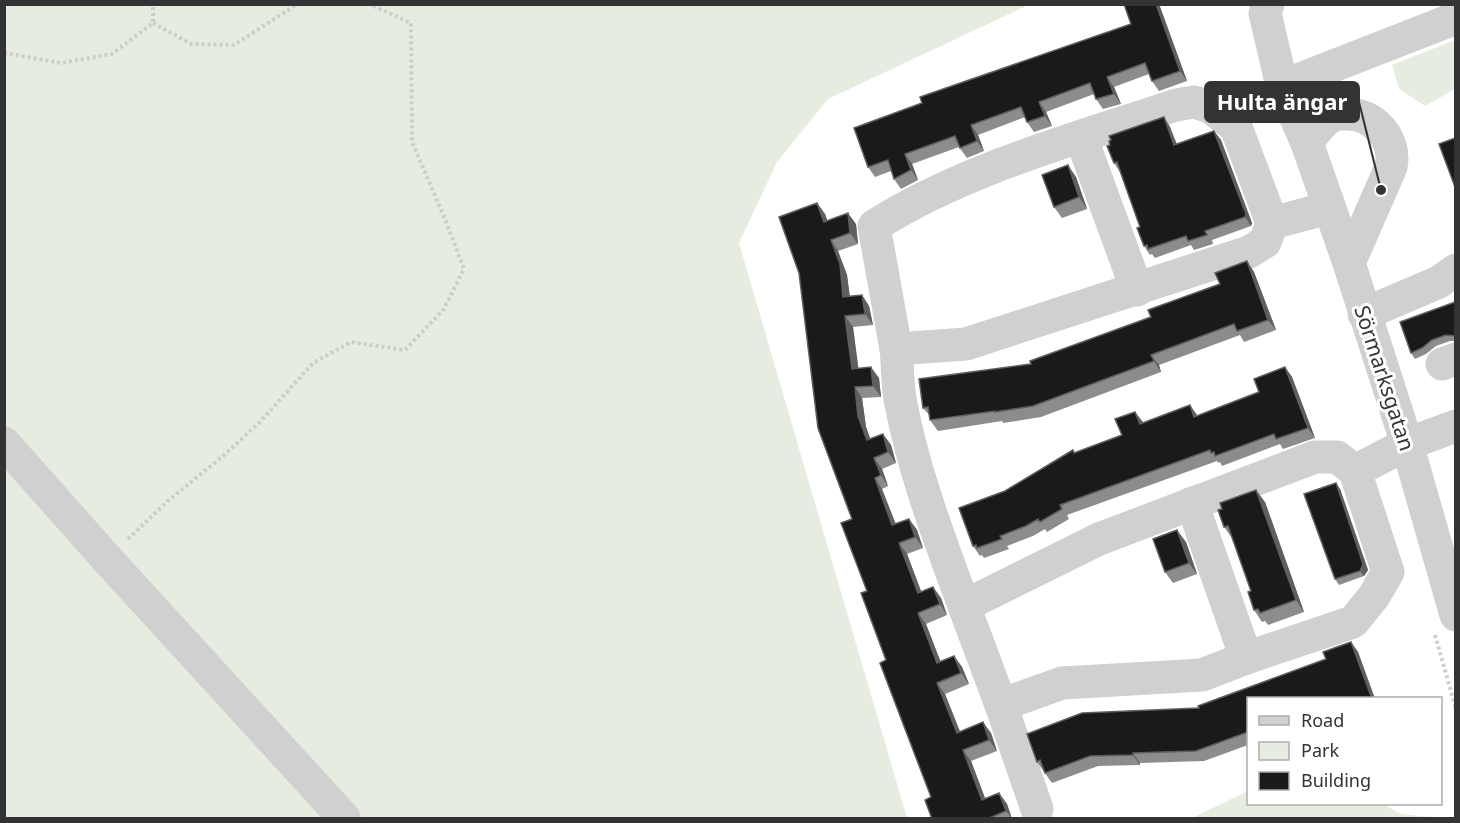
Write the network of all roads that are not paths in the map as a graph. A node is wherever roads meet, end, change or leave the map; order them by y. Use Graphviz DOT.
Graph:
graph roads {
  1 [pos="1268,4"];
  2 [pos="1455,18"];
  3 [pos="1282,86"];
  4 [pos="1081,137"];
  5 [pos="1307,143"];
  6 [pos="1328,208"];
  7 [pos="1272,223"];
  8 [pos="1349,263"];
  9 [pos="1455,270"];
  10 [pos="1137,290"];
  11 [pos="1364,314"];
  12 [pos="896,349"];
  13 [pos="1455,426"];
  14 [pos="4,443"];
  15 [pos="1407,444"];
  16 [pos="1356,471"];
  17 [pos="1192,503"];
  18 [pos="964,606"];
  19 [pos="1455,615"];
  20 [pos="1246,657"];
  21 [pos="1001,705"];
  22 [pos="1037,809"];
  23 [pos="344,819"];
  1 -- 3 [label="street, Sörmarksgatan"];
  2 -- 3 [label="street"];
  3 -- 5 [label="street, Sörmarksgatan"];
  4 -- 7 [label="street"];
  4 -- 10 [label="street"];
  4 -- 12 [label="street"];
  5 -- 6 [label="street, Sörmarksgatan"];
  5 -- 8 [label="street"];
  6 -- 7 [label="street"];
  6 -- 8 [label="street, Sörmarksgatan"];
  7 -- 10 [label="street"];
  8 -- 11 [label="street, Sörmarksgatan"];
  9 -- 11 [label="street"];
  10 -- 12 [label="street"];
  11 -- 15 [label="street, Sörmarksgatan"];
  12 -- 18 [label="street"];
  13 -- 15 [label="street"];
  14 -- 23 [label="street"];
  15 -- 16 [label="street"];
  15 -- 19 [label="street, Sörmarksgatan"];
  16 -- 17 [label="street"];
  16 -- 20 [label="street"];
  17 -- 18 [label="street"];
  17 -- 20 [label="street"];
  18 -- 21 [label="street"];
  20 -- 21 [label="street"];
  21 -- 22 [label="street"];
}
